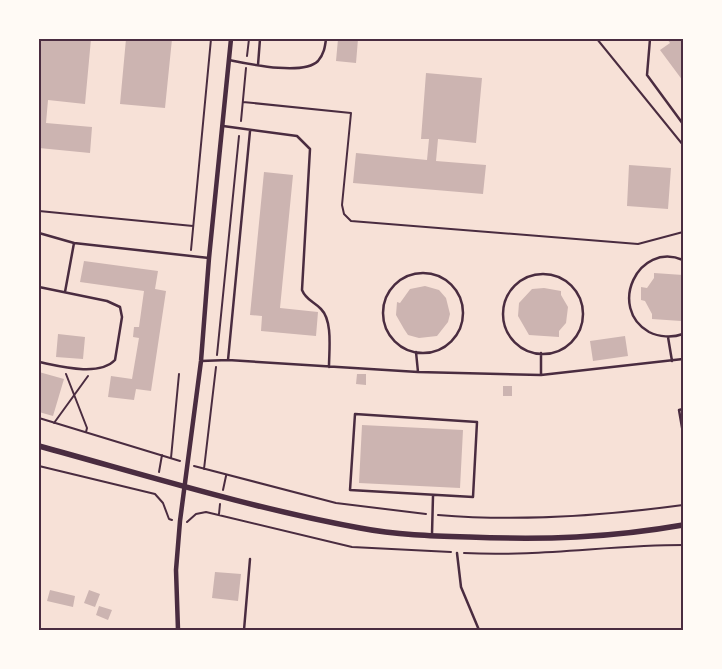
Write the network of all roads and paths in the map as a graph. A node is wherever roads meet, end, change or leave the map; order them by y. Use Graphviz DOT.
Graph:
graph roads {
  1 [pos="211,39"];
  2 [pos="231,39"];
  3 [pos="249,39"];
  4 [pos="260,39"];
  5 [pos="326,39"];
  6 [pos="597,39"];
  7 [pos="650,39"];
  8 [pos="229,60"];
  9 [pos="246,63"];
  10 [pos="258,65"];
  11 [pos="243,102"];
  12 [pos="683,124"];
  13 [pos="223,126"];
  14 [pos="240,129"];
  15 [pos="250,131"];
  16 [pos="683,145"];
  17 [pos="39,211"];
  18 [pos="193,226"];
  19 [pos="683,232"];
  20 [pos="39,233"];
  21 [pos="74,243"];
  22 [pos="191,256"];
  23 [pos="209,258"];
  24 [pos="683,260"];
  25 [pos="39,287"];
  26 [pos="65,293"];
  27 [pos="683,334"];
  28 [pos="668,337"];
  29 [pos="416,352"];
  30 [pos="541,353"];
  31 [pos="683,359"];
  32 [pos="201,360"];
  33 [pos="217,360"];
  34 [pos="228,360"];
  35 [pos="672,361"];
  36 [pos="39,362"];
  37 [pos="329,366"];
  38 [pos="63,367"];
  39 [pos="93,368"];
  40 [pos="418,372"];
  41 [pos="179,374"];
  42 [pos="541,375"];
  43 [pos="74,396"];
  44 [pos="683,409"];
  45 [pos="54,423"];
  46 [pos="86,432"];
  47 [pos="683,433"];
  48 [pos="39,446"];
  49 [pos="171,458"];
  50 [pos="204,469"];
  51 [pos="186,486"];
  52 [pos="433,496"];
  53 [pos="683,526"];
  54 [pos="432,536"];
  55 [pos="457,553"];
  56 [pos="250,560"];
  57 [pos="178,630"];
  58 [pos="244,630"];
  59 [pos="479,630"];
  1 -- 18 [label="path"];
  2 -- 8 [label="street"];
  3 -- 9 [label="path"];
  4 -- 10 [label="lane"];
  5 -- 10 [label="lane"];
  6 -- 16 [label="path"];
  7 -- 12 [label="lane"];
  8 -- 9 [label="lane"];
  8 -- 13 [label="street"];
  9 -- 10 [label="lane"];
  9 -- 11 [label="path"];
  11 -- 14 [label="path"];
  11 -- 19 [label="path"];
  13 -- 14 [label="lane"];
  13 -- 23 [label="street"];
  14 -- 15 [label="lane"];
  14 -- 33 [label="path"];
  15 -- 34 [label="lane"];
  15 -- 37 [label="lane"];
  17 -- 18 [label="path"];
  18 -- 22 [label="path"];
  20 -- 21 [label="lane"];
  21 -- 22 [label="lane"];
  21 -- 26 [label="lane"];
  22 -- 23 [label="lane"];
  23 -- 32 [label="street"];
  24 -- 28 [label="lane"];
  25 -- 26 [label="lane"];
  26 -- 39 [label="lane"];
  27 -- 28 [label="lane"];
  28 -- 35 [label="lane"];
  29 -- 29 [label="lane"];
  29 -- 40 [label="lane"];
  30 -- 30 [label="lane"];
  30 -- 42 [label="lane"];
  31 -- 35 [label="lane"];
  32 -- 33 [label="lane"];
  32 -- 51 [label="street"];
  33 -- 34 [label="lane"];
  33 -- 50 [label="path"];
  34 -- 37 [label="lane"];
  35 -- 42 [label="lane"];
  36 -- 38 [label="lane"];
  37 -- 40 [label="lane"];
  38 -- 39 [label="lane"];
  38 -- 43 [label="path"];
  39 -- 43 [label="path"];
  40 -- 42 [label="lane"];
  41 -- 49 [label="path"];
  43 -- 45 [label="path"];
  43 -- 46 [label="path"];
  44 -- 47 [label="lane"];
  48 -- 51 [label="street"];
  51 -- 54 [label="street"];
  51 -- 57 [label="street"];
  52 -- 52 [label="lane"];
  52 -- 54 [label="lane"];
  53 -- 54 [label="street"];
  55 -- 59 [label="lane"];
  56 -- 58 [label="lane"];
}
